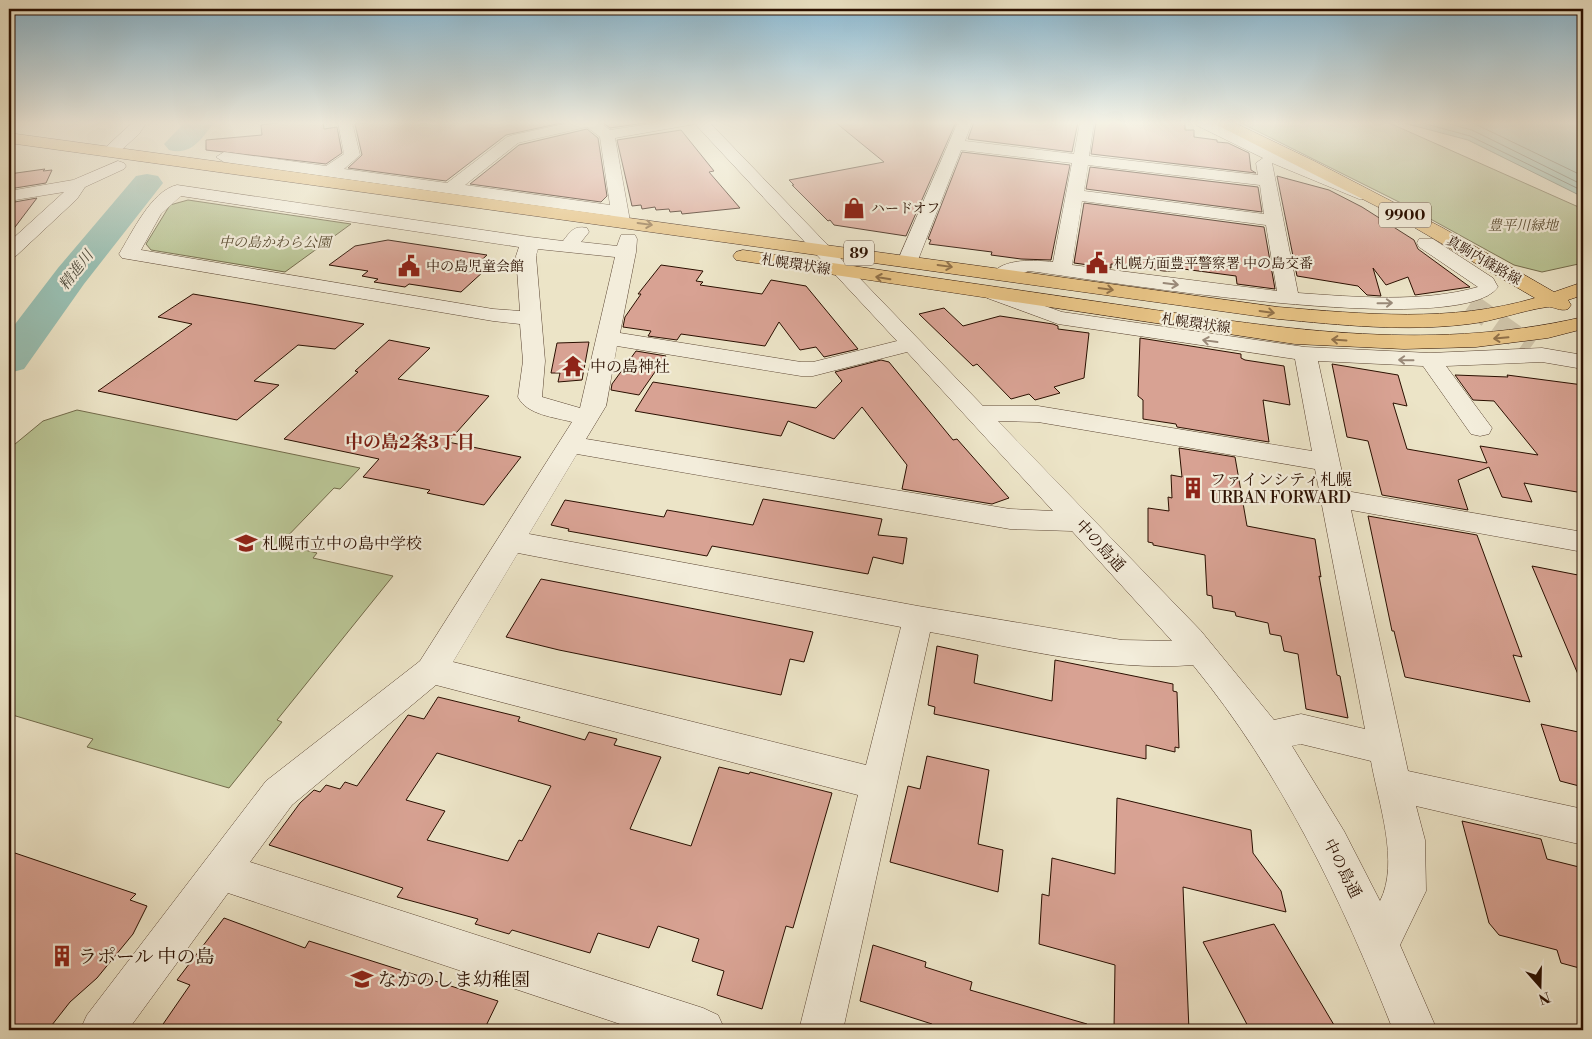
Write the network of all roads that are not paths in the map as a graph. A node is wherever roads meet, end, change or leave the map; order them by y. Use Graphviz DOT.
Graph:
graph roads {
  1 [pos="107,170"];
  2 [pos="179,170"];
  3 [pos="205,170"];
  4 [pos="318,170"];
  5 [pos="474,170"];
  6 [pos="614,170"];
  7 [pos="747,170"];
  8 [pos="945,170"];
  9 [pos="1077,170"];
  10 [pos="1182,170"];
  11 [pos="1266,170"];
  12 [pos="1301,170"];
  13 [pos="1319,170"];
  14 [pos="329,172"];
  15 [pos="1267,180"];
  16 [pos="79,183"];
  17 [pos="451,188"];
  18 [pos="1074,195"];
  19 [pos="9,196"];
  20 [pos="1376,199"];
  21 [pos="1274,221"];
  22 [pos="624,231"];
  23 [pos="574,240"];
  24 [pos="530,243"];
  25 [pos="1426,243"];
  26 [pos="821,248"];
  27 [pos="9,252"];
  28 [pos="908,260"];
  29 [pos="1062,270"];
  30 [pos="843,272"];
  31 [pos="998,284"];
  32 [pos="1568,294"];
  33 [pos="1289,299"];
  34 [pos="531,318"];
  35 [pos="1583,321"];
  36 [pos="609,338"];
  37 [pos="911,344"];
  38 [pos="1304,354"];
  39 [pos="1430,360"];
  40 [pos="1583,362"];
  41 [pos="976,413"];
  42 [pos="587,418"];
  43 [pos="1480,428"];
  44 [pos="570,444"];
  45 [pos="1327,462"];
  46 [pos="1335,498"];
  47 [pos="1080,522"];
  48 [pos="510,541"];
  49 [pos="1583,542"];
  50 [pos="918,618"];
  51 [pos="1200,652"];
  52 [pos="430,670"];
  53 [pos="1266,737"];
  54 [pos="1386,748"];
  55 [pos="878,784"];
  56 [pos="1393,784"];
  57 [pos="1583,827"];
  58 [pos="221,872"];
  59 [pos="1380,943"];
  60 [pos="102,1030"];
  61 [pos="703,1030"];
  62 [pos="820,1030"];
  63 [pos="1415,1030"];
  1 -- 16 [label="street"];
  2 -- 23 [label="main road, 札幌環状線 / 89"];
  3 -- 22 [label="main road, 札幌環状線 / 89"];
  4 -- 14 [label="street"];
  5 -- 17 [label="street"];
  6 -- 22 [label="street"];
  7 -- 26 [label="street, 中の島通"];
  8 -- 28 [label="street"];
  9 -- 18 [label="street"];
  10 -- 15 [label="street"];
  11 -- 15 [label="street"];
  12 -- 20 [label="street"];
  13 -- 20 [label="main road, 真駒内篠路線 / 9900"];
  14 -- 17 [label="street"];
  15 -- 21 [label="street"];
  16 -- 19 [label="street"];
  16 -- 27 [label="street"];
  17 -- 22 [label="street"];
  18 -- 21 [label="street"];
  18 -- 29 [label="street"];
  20 -- 32 [label="main road, 真駒内篠路線 / 9900"];
  21 -- 33 [label="street"];
  22 -- 23 [label="street"];
  22 -- 26 [label="main road, 札幌環状線 / 89, one-way"];
  22 -- 30 [label="main road, 札幌環状線 / 89"];
  22 -- 36 [label="street"];
  23 -- 24 [label="street"];
  24 -- 34 [label="street"];
  24 -- 34 [label="street"];
  33 -- 25 [label="street, one-way"];
  26 -- 28 [label="main road, 札幌環状線 / 89"];
  26 -- 30 [label="street, 中の島通"];
  28 -- 31 [label="main road, 札幌環状線 / 89, one-way"];
  29 -- 31 [label="street"];
  29 -- 33 [label="street, one-way"];
  31 -- 30 [label="main road, 札幌環状線 / 89, one-way"];
  30 -- 37 [label="street, 中の島通"];
  31 -- 32 [label="main road, 札幌環状線 / 89, one-way"];
  35 -- 31 [label="main road, 札幌環状線 / 89, one-way"];
  38 -- 31 [label="street, one-way"];
  32 -- 35 [label="main road, 真駒内篠路線 / 9900"];
  34 -- 42 [label="street"];
  36 -- 37 [label="street"];
  36 -- 42 [label="street"];
  37 -- 41 [label="street, 中の島通"];
  39 -- 38 [label="street, one-way"];
  38 -- 45 [label="street"];
  39 -- 40 [label="street"];
  39 -- 43 [label="street"];
  41 -- 45 [label="street"];
  41 -- 47 [label="street, 中の島通"];
  42 -- 44 [label="street"];
  44 -- 47 [label="street"];
  44 -- 48 [label="street"];
  45 -- 46 [label="street"];
  46 -- 49 [label="street"];
  46 -- 54 [label="street"];
  47 -- 51 [label="street, 中の島通"];
  48 -- 50 [label="street"];
  48 -- 52 [label="street"];
  50 -- 51 [label="street"];
  50 -- 55 [label="street"];
  51 -- 53 [label="street, 中の島通"];
  52 -- 55 [label="street"];
  52 -- 58 [label="street"];
  53 -- 54 [label="street"];
  53 -- 59 [label="street, 中の島通"];
  54 -- 56 [label="street"];
  55 -- 62 [label="street"];
  56 -- 57 [label="street"];
  56 -- 59 [label="street"];
  58 -- 60 [label="street"];
  58 -- 61 [label="street"];
  59 -- 63 [label="street, 中の島通"];
}
